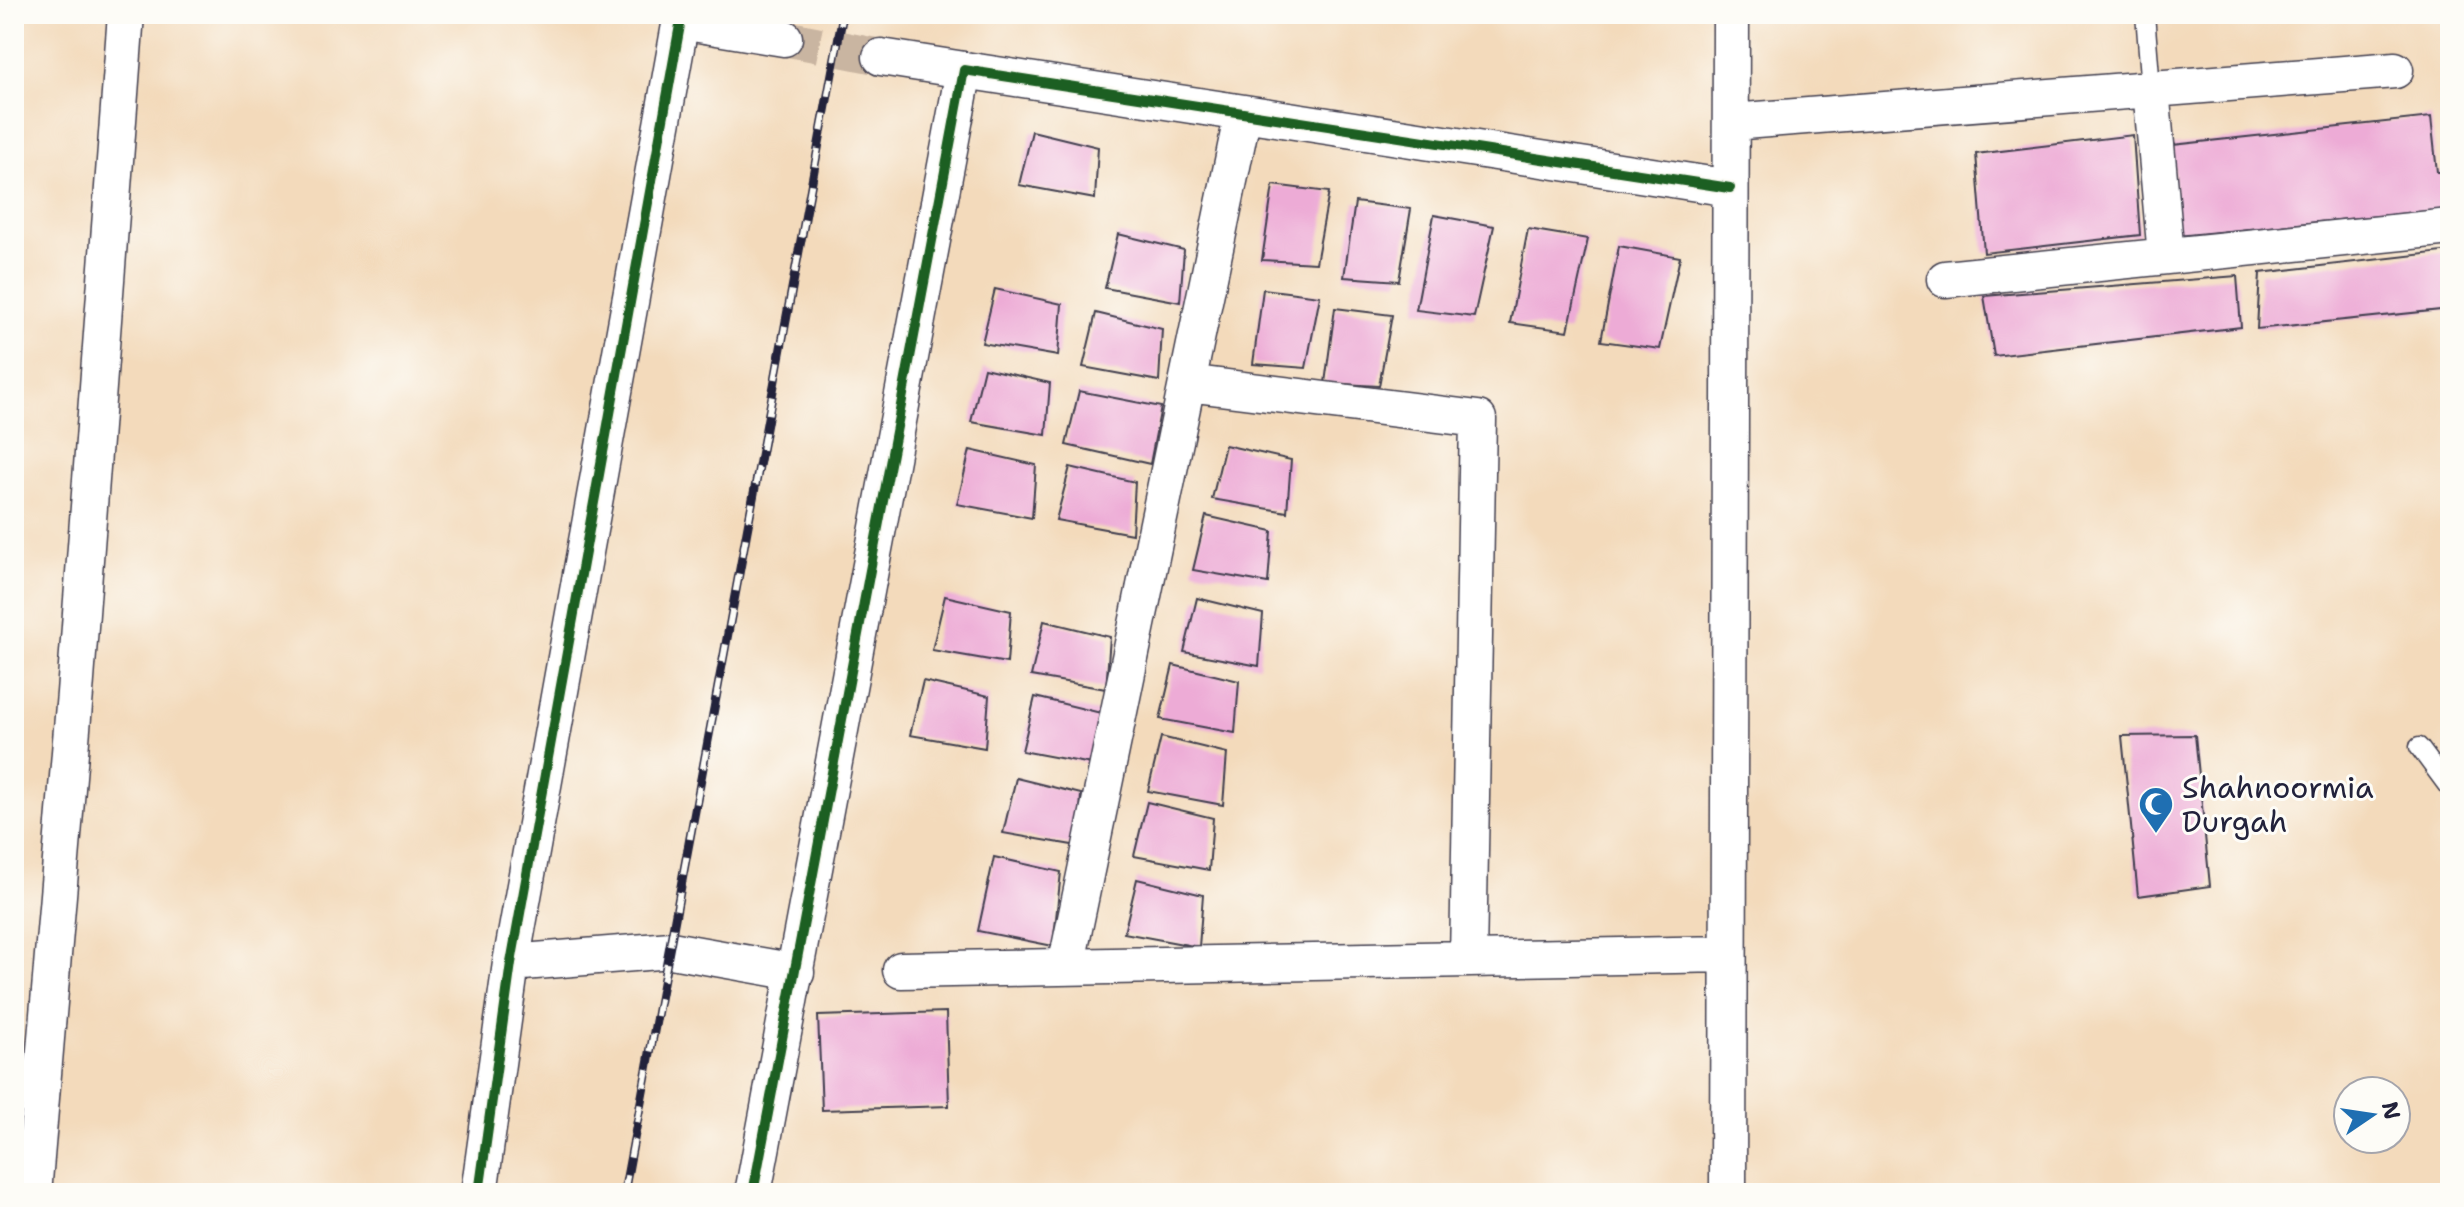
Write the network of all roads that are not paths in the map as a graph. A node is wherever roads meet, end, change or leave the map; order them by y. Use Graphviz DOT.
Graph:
graph roads {
  1 [pos="126,14"];
  2 [pos="1731,14"];
  3 [pos="2145,14"];
  4 [pos="682,17"];
  5 [pos="784,38"];
  6 [pos="881,57"];
  7 [pos="964,70"];
  8 [pos="2395,70"];
  9 [pos="2151,89"];
  10 [pos="1243,113"];
  11 [pos="1731,122"];
  12 [pos="1730,188"];
  13 [pos="2450,227"];
  14 [pos="2166,256"];
  15 [pos="1945,279"];
  16 [pos="1187,383"];
  17 [pos="2419,747"];
  18 [pos="2450,789"];
  19 [pos="1727,954"];
  20 [pos="1468,959"];
  21 [pos="511,963"];
  22 [pos="1066,967"];
  23 [pos="901,970"];
  24 [pos="796,972"];
  25 [pos="33,1193"];
  26 [pos="479,1193"];
  27 [pos="753,1193"];
  28 [pos="1728,1193"];
  1 -- 25 [label="street"];
  2 -- 11 [label="street"];
  3 -- 9 [label="lane"];
  4 -- 5 [label="street"];
  4 -- 21 [label="street"];
  6 -- 7 [label="street"];
  7 -- 10 [label="street"];
  7 -- 24 [label="street"];
  8 -- 9 [label="street"];
  9 -- 11 [label="street"];
  9 -- 14 [label="street"];
  10 -- 12 [label="street"];
  10 -- 16 [label="street"];
  11 -- 12 [label="street"];
  12 -- 19 [label="street"];
  13 -- 14 [label="street"];
  14 -- 15 [label="street"];
  16 -- 20 [label="street"];
  16 -- 22 [label="street"];
  17 -- 18 [label="lane"];
  19 -- 20 [label="street"];
  19 -- 28 [label="street"];
  20 -- 22 [label="street"];
  21 -- 24 [label="street"];
  21 -- 26 [label="street"];
  22 -- 23 [label="street"];
  24 -- 27 [label="street"];
}
